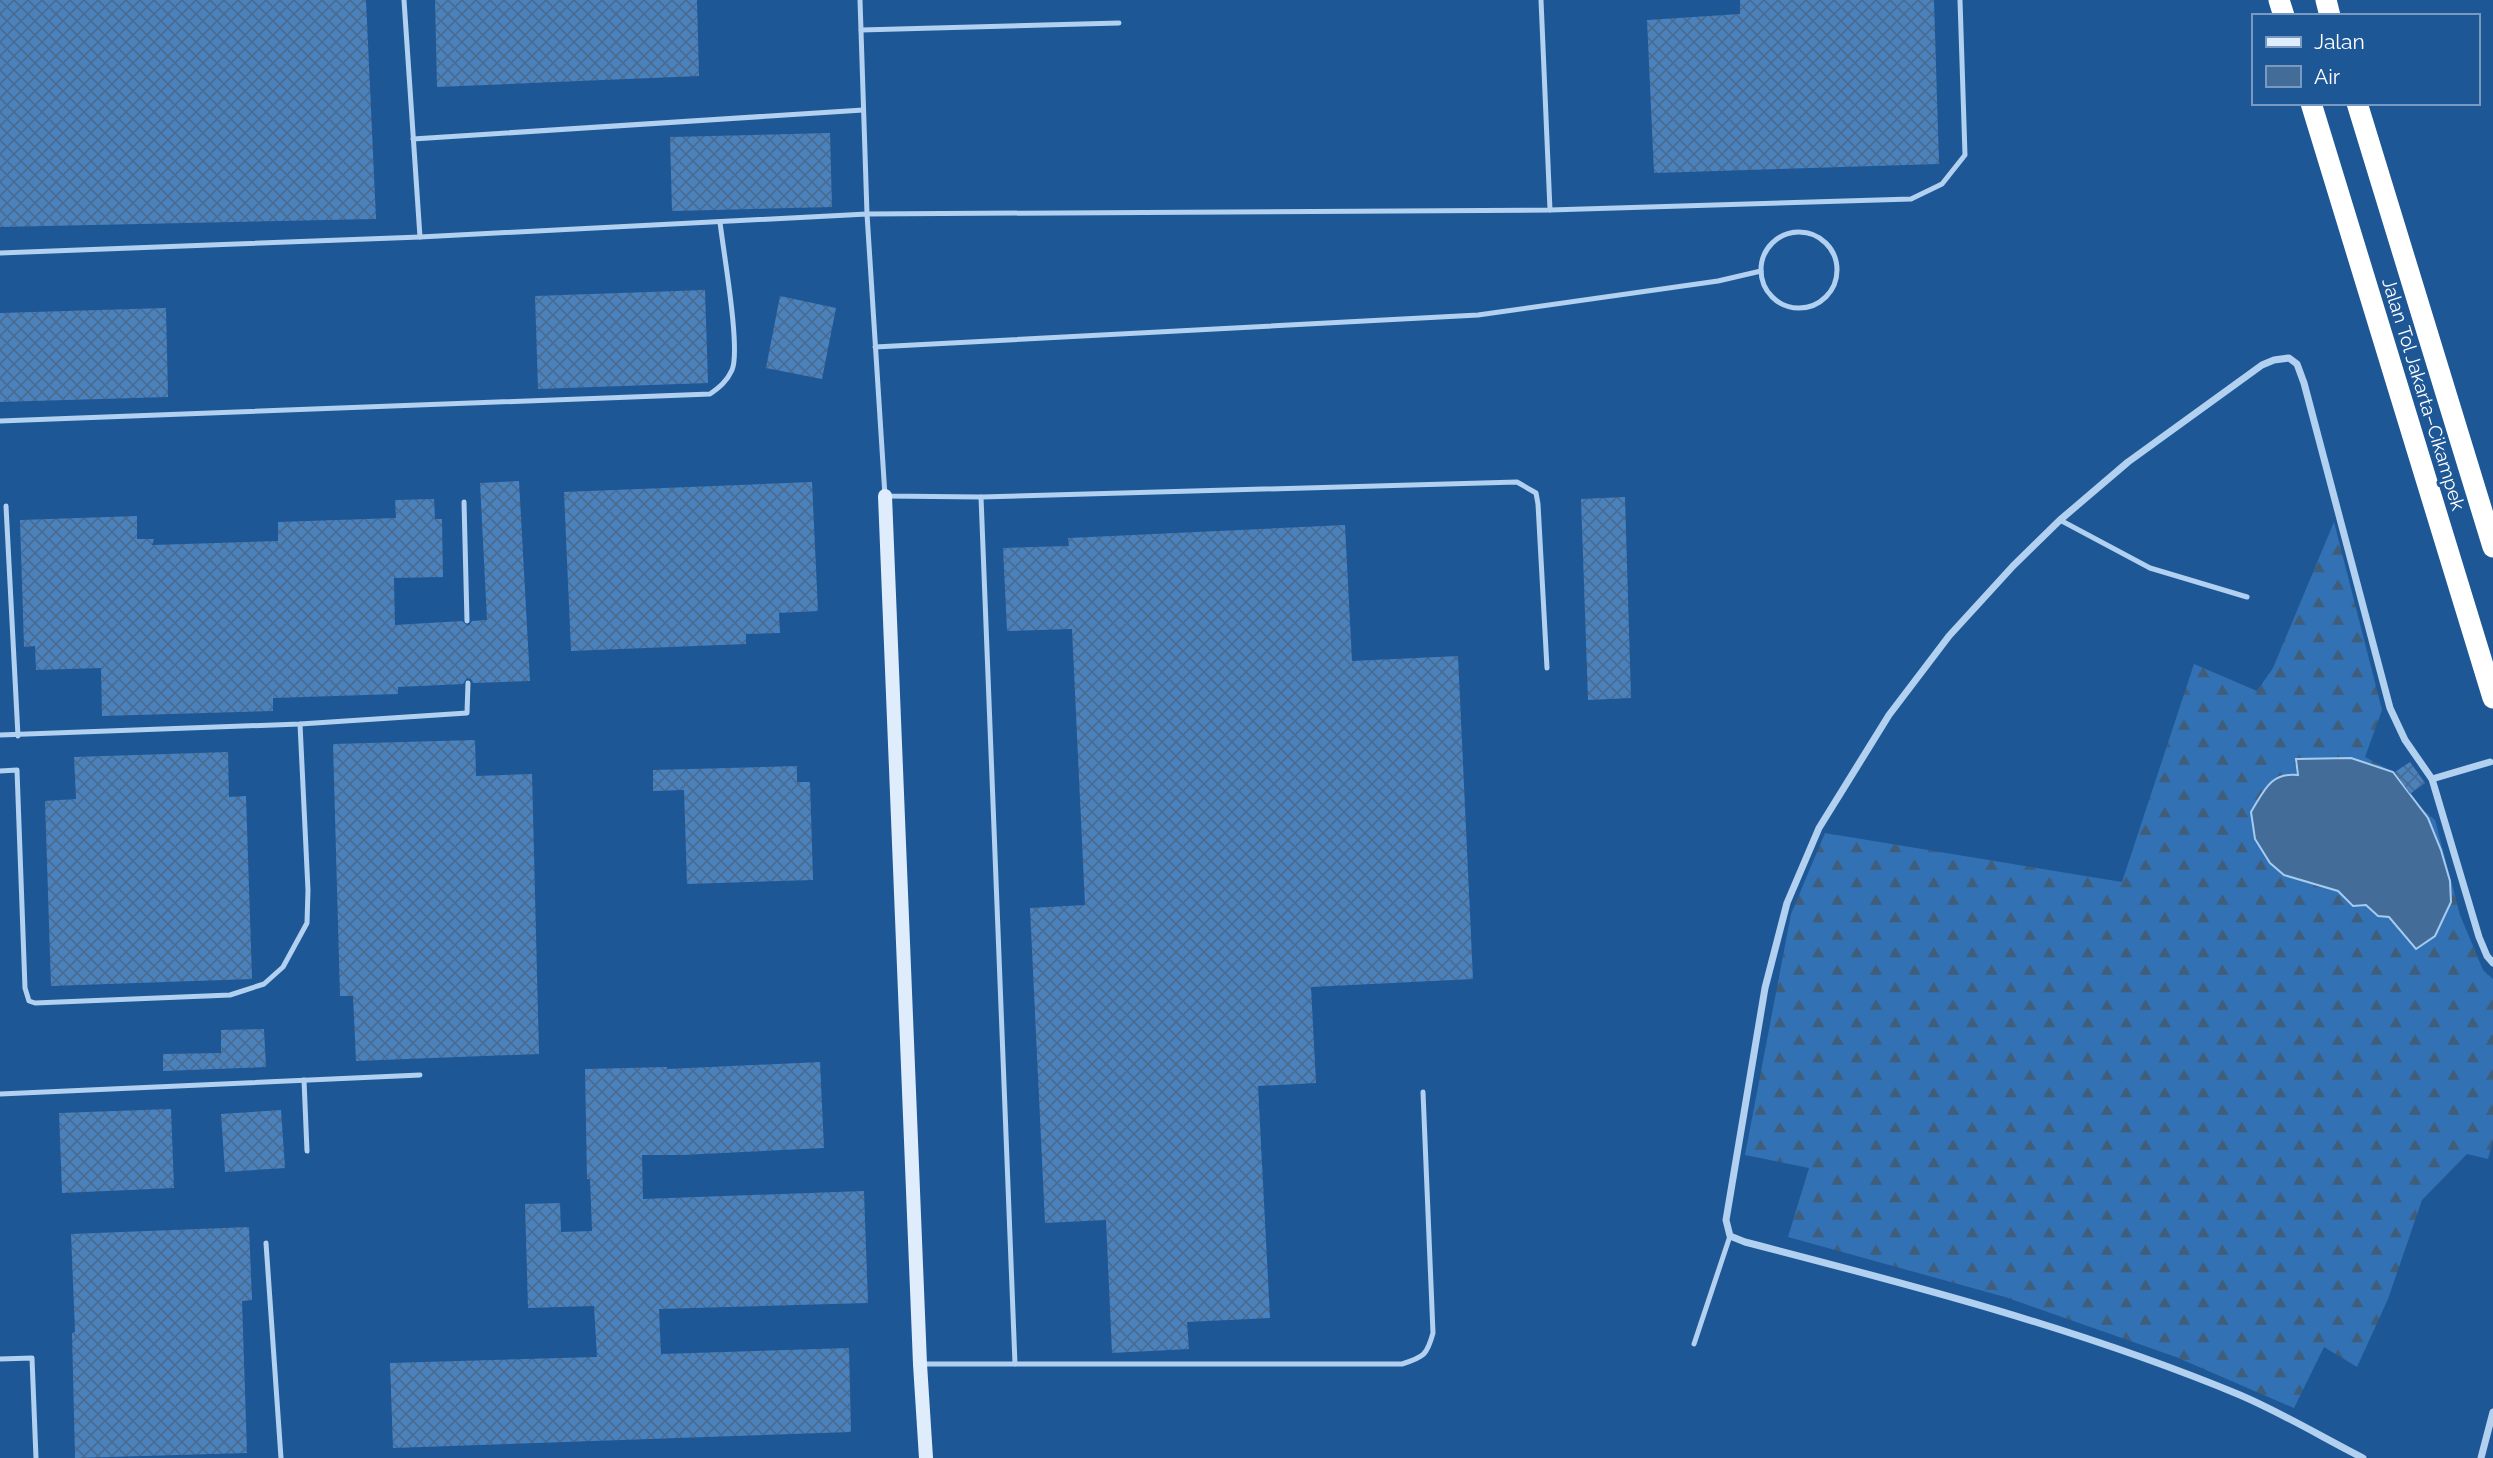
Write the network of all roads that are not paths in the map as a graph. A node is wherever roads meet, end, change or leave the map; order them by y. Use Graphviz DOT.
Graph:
graph roads {
  1 [pos="404,0"];
  2 [pos="860,0"];
  3 [pos="1541,0"];
  4 [pos="1961,0"];
  5 [pos="1119,23"];
  6 [pos="861,30"];
  7 [pos="2312,105"];
  8 [pos="2358,105"];
  9 [pos="863,110"];
  10 [pos="413,139"];
  11 [pos="1550,210"];
  12 [pos="867,214"];
  13 [pos="720,222"];
  14 [pos="420,237"];
  15 [pos="0,253"];
  16 [pos="1761,271"];
  17 [pos="875,347"];
  18 [pos="0,421"];
  19 [pos="885,496"];
  20 [pos="981,497"];
  21 [pos="464,502"];
  22 [pos="6,506"];
  23 [pos="2060,520"];
  24 [pos="2493,547"];
  25 [pos="2246,597"];
  26 [pos="467,621"];
  27 [pos="1547,668"];
  28 [pos="468,684"];
  29 [pos="2493,698"];
  30 [pos="300,724"];
  31 [pos="0,735"];
  32 [pos="18,736"];
  33 [pos="2490,762"];
  34 [pos="0,771"];
  35 [pos="2432,779"];
  36 [pos="2493,962"];
  37 [pos="420,1075"];
  38 [pos="304,1080"];
  39 [pos="1423,1092"];
  40 [pos="0,1094"];
  41 [pos="307,1151"];
  42 [pos="1730,1236"];
  43 [pos="266,1243"];
  44 [pos="1694,1344"];
  45 [pos="0,1359"];
  46 [pos="1015,1363"];
  47 [pos="920,1364"];
  48 [pos="2493,1412"];
  49 [pos="36,1458"];
  50 [pos="281,1458"];
  51 [pos="926,1458"];
  52 [pos="2363,1458"];
  53 [pos="2481,1458"];
  1 -- 10 [label="lane"];
  2 -- 6 [label="lane"];
  3 -- 11 [label="lane"];
  4 -- 11 [label="lane"];
  5 -- 6 [label="lane"];
  6 -- 9 [label="lane"];
  7 -- 29 [label="highway, Jalan Tol Jakarta–Cikampek"];
  8 -- 24 [label="highway, Jalan Tol Jakarta–Cikampek"];
  9 -- 10 [label="lane"];
  9 -- 12 [label="lane"];
  10 -- 14 [label="lane"];
  11 -- 12 [label="lane"];
  12 -- 13 [label="lane"];
  12 -- 17 [label="lane"];
  13 -- 14 [label="lane"];
  13 -- 18 [label="lane"];
  14 -- 15 [label="lane"];
  16 -- 16 [label="lane"];
  16 -- 17 [label="lane"];
  17 -- 19 [label="lane"];
  19 -- 20 [label="lane"];
  19 -- 47 [label="street"];
  20 -- 27 [label="lane"];
  20 -- 46 [label="lane"];
  21 -- 26 [label="lane"];
  22 -- 32 [label="lane"];
  23 -- 25 [label="lane"];
  23 -- 35 [label="street"];
  23 -- 42 [label="street"];
  28 -- 30 [label="lane"];
  30 -- 32 [label="lane"];
  30 -- 34 [label="lane"];
  31 -- 32 [label="lane"];
  33 -- 35 [label="street"];
  35 -- 36 [label="street"];
  37 -- 38 [label="lane"];
  38 -- 40 [label="lane"];
  38 -- 41 [label="lane"];
  39 -- 46 [label="lane"];
  42 -- 44 [label="lane"];
  42 -- 52 [label="street"];
  43 -- 50 [label="lane"];
  45 -- 49 [label="lane"];
  46 -- 47 [label="lane"];
  47 -- 51 [label="street"];
  48 -- 53 [label="street"];
}
